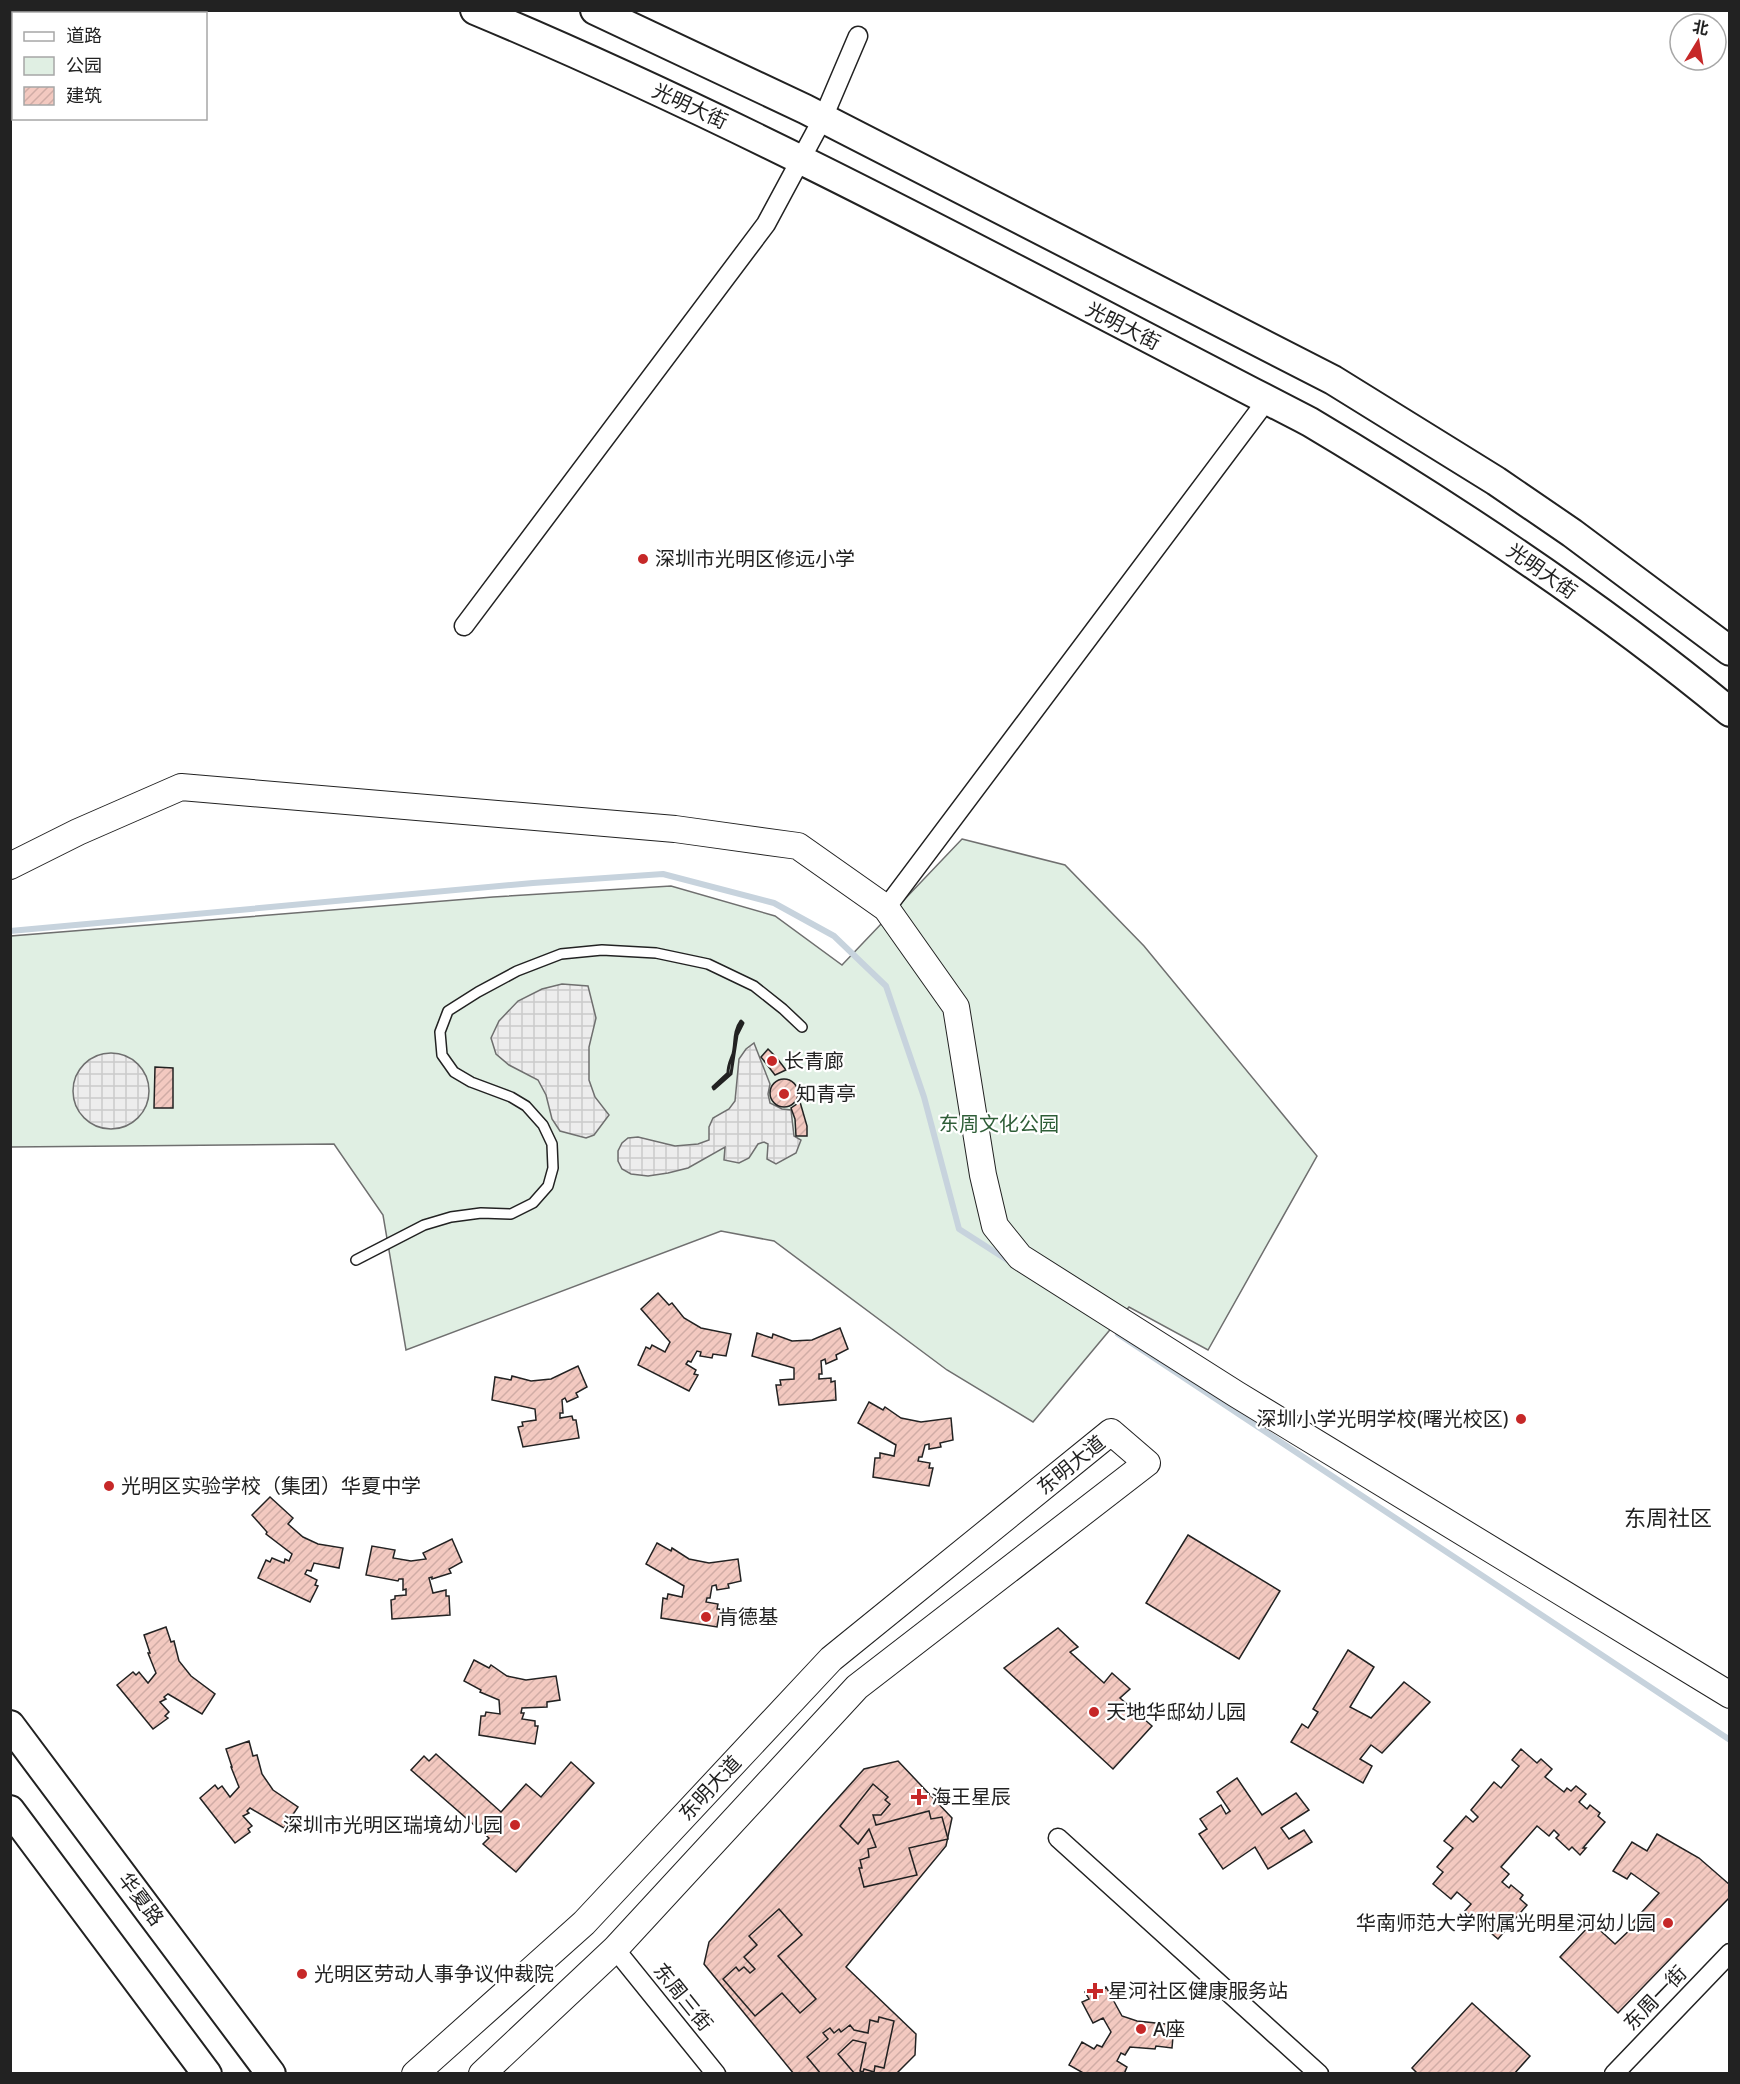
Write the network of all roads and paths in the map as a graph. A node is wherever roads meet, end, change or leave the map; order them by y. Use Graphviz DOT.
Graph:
graph roads {
  1 [pos="475,10"];
  2 [pos="595,10"];
  3 [pos="858,36"];
  4 [pos="823,118"];
  5 [pos="801,160"];
  6 [pos="1267,400"];
  7 [pos="464,626"];
  8 [pos="1730,651"];
  9 [pos="1730,712"];
  10 [pos="10,866"];
  11 [pos="886,908"];
  12 [pos="802,1027"];
  13 [pos="356,1260"];
  14 [pos="1730,1695"];
  15 [pos="10,1725"];
  16 [pos="10,1810"];
  17 [pos="1058,1838"];
  18 [pos="615,1949"];
  19 [pos="1730,1953"];
  20 [pos="207,2073"];
  21 [pos="271,2073"];
  22 [pos="415,2073"];
  23 [pos="482,2073"];
  24 [pos="716,2073"];
  25 [pos="1318,2073"];
  26 [pos="1614,2073"];
  1 -- 5 [label="main road, 光明大街"];
  2 -- 4 [label="main road"];
  3 -- 4 [label="street"];
  4 -- 5 [label="street"];
  4 -- 8 [label="main road"];
  5 -- 6 [label="main road, 光明大街"];
  5 -- 7 [label="street"];
  6 -- 9 [label="main road, 光明大街"];
  6 -- 11 [label="street"];
  10 -- 11 [label="street"];
  11 -- 14 [label="street"];
  12 -- 13 [label="lane"];
  15 -- 21 [label="main road, 华夏路"];
  16 -- 20 [label="main road"];
  17 -- 25 [label="street"];
  18 -- 22 [label="street, 东明大道"];
  18 -- 23 [label="street, 东明大道"];
  18 -- 24 [label="street, 东周三街"];
  19 -- 26 [label="street, 东周一街"];
}
